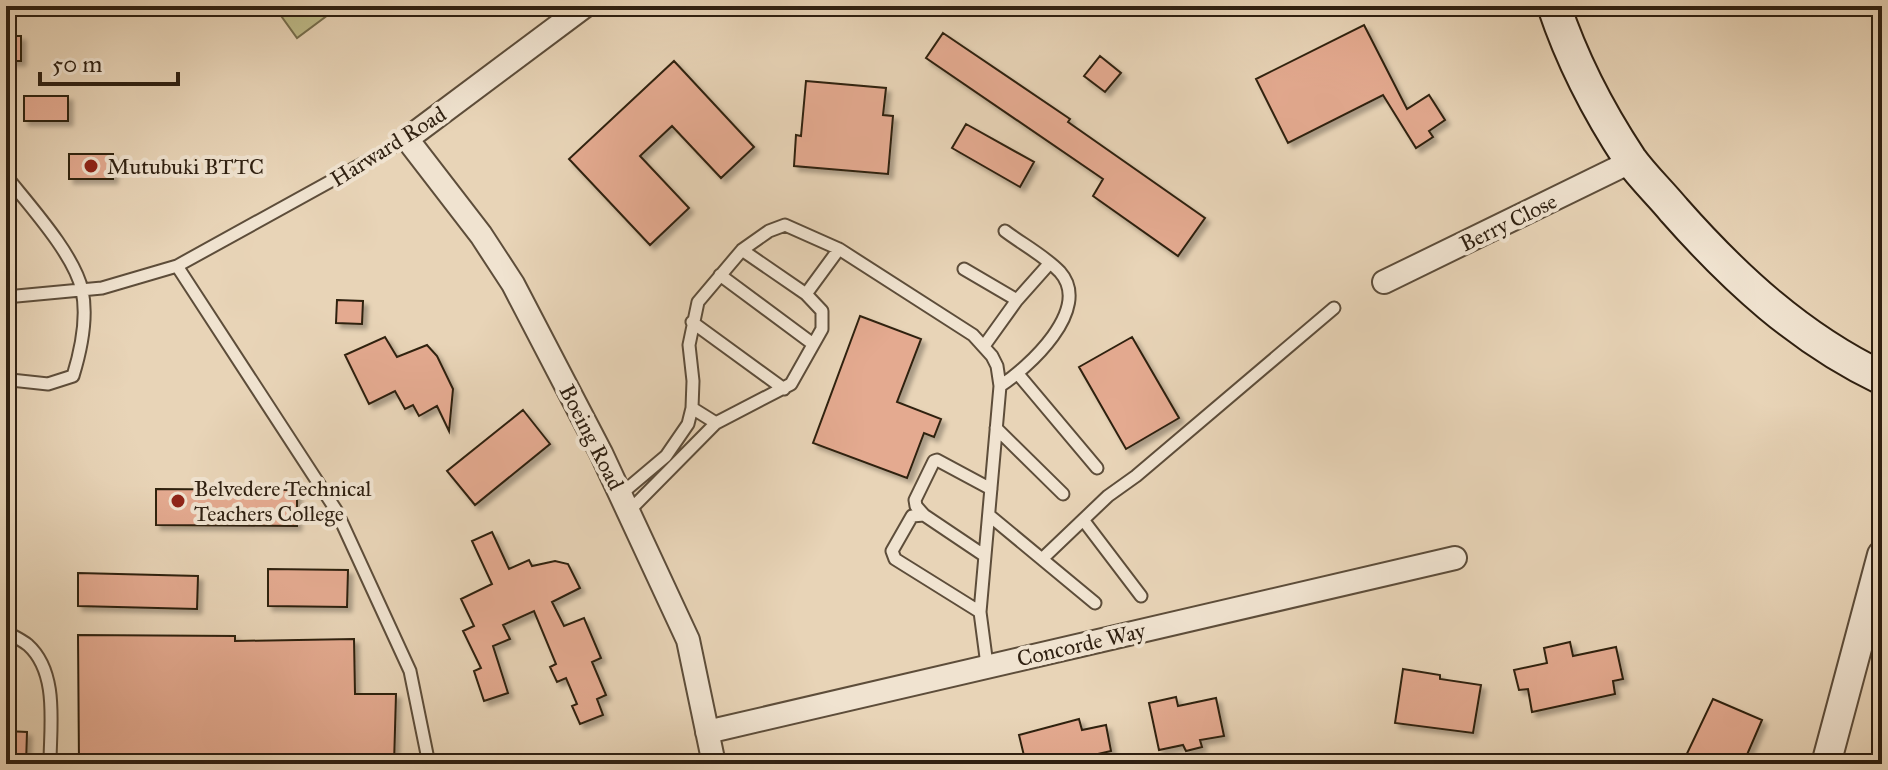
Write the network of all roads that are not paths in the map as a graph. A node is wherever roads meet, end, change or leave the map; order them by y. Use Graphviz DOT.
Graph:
graph roads {
  1 [pos="585,6"];
  2 [pos="1554,6"];
  3 [pos="407,139"];
  4 [pos="1632,161"];
  5 [pos="6,176"];
  6 [pos="1005,231"];
  7 [pos="839,249"];
  8 [pos="742,250"];
  9 [pos="1049,264"];
  10 [pos="177,266"];
  11 [pos="964,269"];
  12 [pos="720,275"];
  13 [pos="1384,282"];
  14 [pos="82,290"];
  15 [pos="806,294"];
  16 [pos="6,297"];
  17 [pos="1017,300"];
  18 [pos="1334,308"];
  19 [pos="692,322"];
  20 [pos="813,344"];
  21 [pos="984,346"];
  22 [pos="6,370"];
  23 [pos="1018,374"];
  24 [pos="1882,378"];
  25 [pos="1000,386"];
  26 [pos="784,389"];
  27 [pos="692,408"];
  28 [pos="716,423"];
  29 [pos="996,428"];
  30 [pos="1097,468"];
  31 [pos="991,489"];
  32 [pos="1063,494"];
  33 [pos="625,502"];
  34 [pos="924,515"];
  35 [pos="990,516"];
  36 [pos="1084,521"];
  37 [pos="1882,555"];
  38 [pos="985,556"];
  39 [pos="1455,558"];
  40 [pos="1042,559"];
  41 [pos="1141,596"];
  42 [pos="1095,603"];
  43 [pos="980,612"];
  44 [pos="6,632"];
  45 [pos="987,665"];
  46 [pos="707,732"];
  47 [pos="50,764"];
  48 [pos="429,764"];
  49 [pos="714,764"];
  50 [pos="1826,764"];
  1 -- 3 [label="street, Harward Road"];
  2 -- 4 [label="main road"];
  3 -- 10 [label="lane, Harward Road"];
  3 -- 33 [label="street, Boeing Road"];
  4 -- 13 [label="street, Berry Close"];
  4 -- 24 [label="main road"];
  5 -- 14 [label="lane"];
  6 -- 9 [label="lane"];
  7 -- 8 [label="lane"];
  7 -- 15 [label="lane"];
  7 -- 21 [label="lane"];
  8 -- 12 [label="lane"];
  8 -- 15 [label="lane"];
  9 -- 17 [label="lane"];
  9 -- 23 [label="lane"];
  10 -- 14 [label="lane, Harward Road"];
  10 -- 48 [label="lane"];
  11 -- 17 [label="lane"];
  12 -- 19 [label="lane"];
  12 -- 20 [label="lane"];
  14 -- 16 [label="lane, Harward Road"];
  14 -- 22 [label="lane"];
  15 -- 20 [label="lane"];
  17 -- 21 [label="lane"];
  18 -- 36 [label="lane"];
  19 -- 26 [label="lane"];
  19 -- 27 [label="lane"];
  20 -- 26 [label="lane"];
  21 -- 25 [label="lane"];
  23 -- 25 [label="lane"];
  23 -- 30 [label="lane"];
  25 -- 29 [label="lane"];
  26 -- 28 [label="lane"];
  27 -- 28 [label="lane"];
  27 -- 33 [label="lane"];
  28 -- 33 [label="lane"];
  29 -- 31 [label="lane"];
  29 -- 32 [label="lane"];
  31 -- 34 [label="lane"];
  31 -- 35 [label="lane"];
  33 -- 46 [label="street, Boeing Road"];
  34 -- 38 [label="lane"];
  34 -- 43 [label="lane"];
  35 -- 38 [label="lane"];
  35 -- 40 [label="lane"];
  36 -- 40 [label="lane"];
  36 -- 41 [label="lane"];
  37 -- 50 [label="street"];
  38 -- 43 [label="lane"];
  39 -- 45 [label="street, Concorde Way"];
  40 -- 42 [label="lane"];
  43 -- 45 [label="lane"];
  44 -- 47 [label="lane"];
  45 -- 46 [label="street, Concorde Way"];
  46 -- 49 [label="street, Boeing Road"];
}
